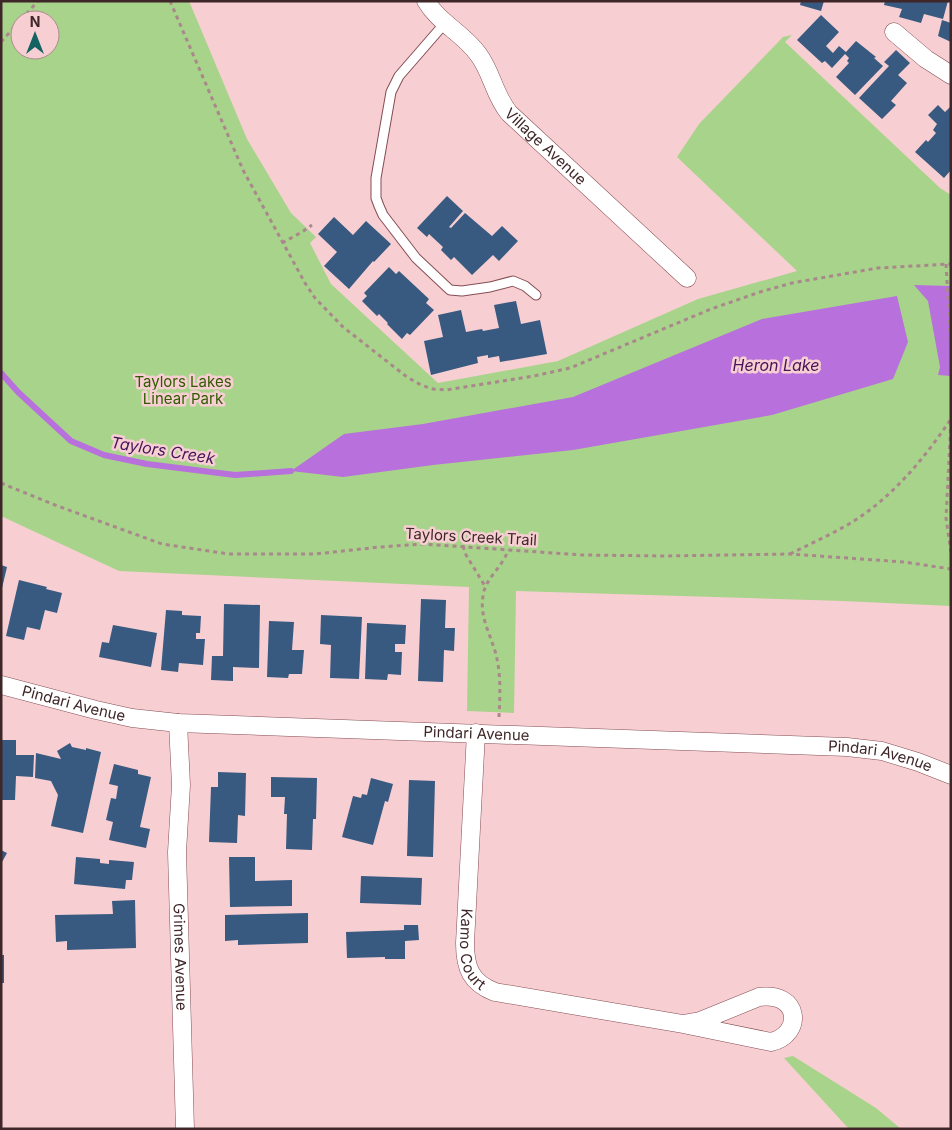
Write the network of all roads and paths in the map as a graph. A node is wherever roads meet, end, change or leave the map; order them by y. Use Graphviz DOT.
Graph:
graph roads {
  1 [pos="426,1"];
  2 [pos="445,23"];
  3 [pos="894,32"];
  4 [pos="10,33"];
  5 [pos="1,42"];
  6 [pos="951,75"];
  7 [pos="312,225"];
  8 [pos="282,243"];
  9 [pos="946,264"];
  10 [pos="687,278"];
  11 [pos="536,295"];
  12 [pos="951,352"];
  13 [pos="951,420"];
  14 [pos="1,483"];
  15 [pos="463,546"];
  16 [pos="508,550"];
  17 [pos="951,553"];
  18 [pos="790,554"];
  19 [pos="951,569"];
  20 [pos="485,586"];
  21 [pos="1,686"];
  22 [pos="186,723"];
  23 [pos="476,733"];
  24 [pos="499,735"];
  25 [pos="951,775"];
  26 [pos="683,1024"];
  27 [pos="185,1129"];
  1 -- 2 [label="street, Village Avenue"];
  2 -- 10 [label="street, Village Avenue"];
  2 -- 11 [label="lane"];
  3 -- 6 [label="street"];
  4 -- 5 [label="path"];
  7 -- 8 [label="path"];
  9 -- 12 [label="path"];
  13 -- 17 [label="path"];
  13 -- 18 [label="path"];
  14 -- 15 [label="path, Taylors Creek Trail"];
  15 -- 16 [label="path, Taylors Creek Trail"];
  15 -- 20 [label="path"];
  16 -- 18 [label="path, Taylors Creek Trail"];
  16 -- 20 [label="path"];
  18 -- 19 [label="path, Taylors Creek Trail"];
  20 -- 24 [label="path"];
  21 -- 22 [label="street, Pindari Avenue"];
  22 -- 23 [label="street, Pindari Avenue"];
  22 -- 27 [label="street, Grimes Avenue"];
  23 -- 24 [label="street, Pindari Avenue"];
  23 -- 26 [label="street, Kamo Court"];
  24 -- 25 [label="street, Pindari Avenue"];
  26 -- 26 [label="street, Kamo Court"];
}
